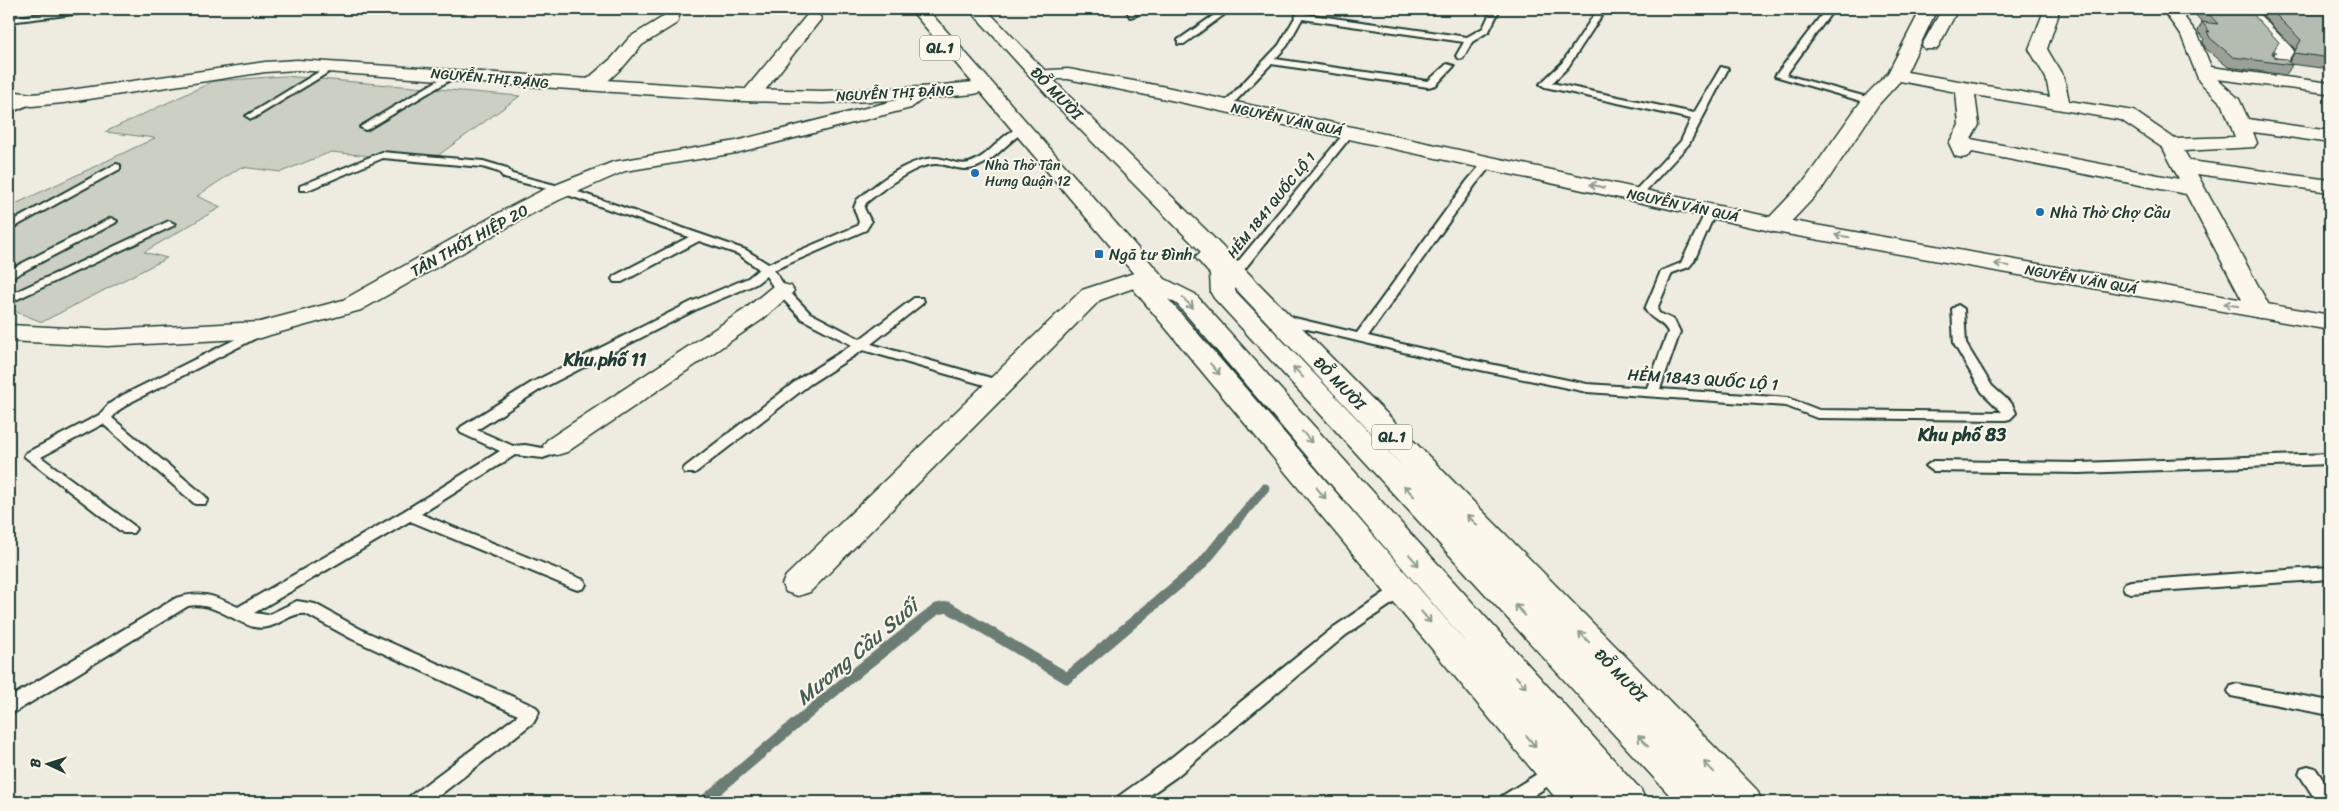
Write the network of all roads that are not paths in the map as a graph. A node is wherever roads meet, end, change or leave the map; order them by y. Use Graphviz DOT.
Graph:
graph roads {
  1 [pos="99,9"];
  2 [pos="673,9"];
  3 [pos="906,9"];
  4 [pos="918,9"];
  5 [pos="966,9"];
  6 [pos="977,9"];
  7 [pos="1228,9"];
  8 [pos="1496,9"];
  9 [pos="1602,9"];
  10 [pos="1830,9"];
  11 [pos="1929,9"];
  12 [pos="1950,9"];
  13 [pos="2050,9"];
  14 [pos="2170,9"];
  15 [pos="2245,9"];
  16 [pos="1301,13"];
  17 [pos="813,19"];
  18 [pos="9,20"];
  19 [pos="1469,40"];
  20 [pos="1182,42"];
  21 [pos="1460,56"];
  22 [pos="1270,61"];
  23 [pos="2278,62"];
  24 [pos="1450,66"];
  25 [pos="333,67"];
  26 [pos="1921,67"];
  27 [pos="1724,68"];
  28 [pos="2204,72"];
  29 [pos="452,75"];
  30 [pos="1896,75"];
  31 [pos="1035,76"];
  32 [pos="591,86"];
  33 [pos="1965,87"];
  34 [pos="2326,87"];
  35 [pos="980,88"];
  36 [pos="922,93"];
  37 [pos="751,95"];
  38 [pos="9,97"];
  39 [pos="32,100"];
  40 [pos="1871,101"];
  41 [pos="2060,105"];
  42 [pos="1226,106"];
  43 [pos="9,110"];
  44 [pos="251,116"];
  45 [pos="1697,117"];
  46 [pos="2240,124"];
  47 [pos="365,127"];
  48 [pos="1017,132"];
  49 [pos="1349,132"];
  50 [pos="2330,137"];
  51 [pos="2171,145"];
  52 [pos="1489,162"];
  53 [pos="2183,166"];
  54 [pos="116,167"];
  55 [pos="2330,186"];
  56 [pos="304,188"];
  57 [pos="2195,189"];
  58 [pos="563,190"];
  59 [pos="1636,195"];
  60 [pos="1711,212"];
  61 [pos="111,221"];
  62 [pos="169,224"];
  63 [pos="1775,225"];
  64 [pos="9,227"];
  65 [pos="698,237"];
  66 [pos="767,270"];
  67 [pos="1234,273"];
  68 [pos="9,275"];
  69 [pos="618,279"];
  70 [pos="1137,279"];
  71 [pos="782,291"];
  72 [pos="9,299"];
  73 [pos="918,301"];
  74 [pos="1958,309"];
  75 [pos="2260,310"];
  76 [pos="1278,318"];
  77 [pos="2330,323"];
  78 [pos="261,330"];
  79 [pos="9,332"];
  80 [pos="1362,337"];
  81 [pos="862,345"];
  82 [pos="1000,385"];
  83 [pos="1652,393"];
  84 [pos="104,418"];
  85 [pos="558,446"];
  86 [pos="511,451"];
  87 [pos="2330,459"];
  88 [pos="1933,466"];
  89 [pos="690,470"];
  90 [pos="200,500"];
  91 [pos="409,516"];
  92 [pos="128,529"];
  93 [pos="2330,573"];
  94 [pos="578,584"];
  95 [pos="798,584"];
  96 [pos="2131,587"];
  97 [pos="1402,589"];
  98 [pos="239,614"];
  99 [pos="2236,691"];
  100 [pos="9,707"];
  101 [pos="2330,708"];
  102 [pos="1584,754"];
  103 [pos="1556,771"];
  104 [pos="2308,774"];
  105 [pos="417,802"];
  106 [pos="1126,802"];
  107 [pos="1509,802"];
  108 [pos="1582,802"];
  109 [pos="1627,802"];
  110 [pos="1700,802"];
  111 [pos="1743,802"];
  112 [pos="2328,802"];
  1 -- 18 [label="lane"];
  2 -- 32 [label="main road"];
  3 -- 35 [label="main road, QL.1"];
  4 -- 35 [label="main road, QL.1"];
  5 -- 31 [label="main road, ĐỖ MƯỜI / QL.1"];
  6 -- 31 [label="main road, ĐỖ MƯỜI / QL.1"];
  7 -- 20 [label="lane"];
  8 -- 19 [label="lane"];
  9 -- 45 [label="lane"];
  10 -- 40 [label="lane"];
  11 -- 30 [label="main road"];
  12 -- 26 [label="main road"];
  13 -- 41 [label="main road"];
  14 -- 28 [label="main road"];
  15 -- 23 [label="main road"];
  16 -- 19 [label="lane"];
  16 -- 22 [label="lane"];
  17 -- 37 [label="main road"];
  19 -- 21 [label="lane"];
  22 -- 24 [label="lane"];
  22 -- 42 [label="lane"];
  25 -- 29 [label="main road, NGUYỄN THỊ ĐẶNG"];
  25 -- 39 [label="main road, NGUYỄN THỊ ĐẶNG"];
  25 -- 44 [label="lane"];
  26 -- 30 [label="main road"];
  26 -- 33 [label="main road"];
  27 -- 45 [label="lane"];
  28 -- 34 [label="main road"];
  28 -- 46 [label="main road"];
  29 -- 32 [label="main road, NGUYỄN THỊ ĐẶNG"];
  29 -- 47 [label="lane"];
  30 -- 40 [label="main road"];
  31 -- 42 [label="main road, NGUYỄN VĂN QUÁ"];
  31 -- 67 [label="main road, ĐỖ MƯỜI / QL.1"];
  110 -- 31 [label="main road, ĐỖ MƯỜI / QL.1, one-way"];
  32 -- 37 [label="main road, NGUYỄN THỊ ĐẶNG"];
  33 -- 41 [label="main road"];
  33 -- 57 [label="main road"];
  35 -- 36 [label="main road, NGUYỄN THỊ ĐẶNG"];
  35 -- 48 [label="main road, QL.1"];
  36 -- 37 [label="main road, NGUYỄN THỊ ĐẶNG"];
  36 -- 58 [label="main road, TÂN THỚI HIỆP 20"];
  38 -- 39 [label="main road, NGUYỄN THỊ ĐẶNG"];
  39 -- 43 [label="lane"];
  40 -- 63 [label="main road"];
  41 -- 51 [label="main road"];
  42 -- 49 [label="main road, NGUYỄN VĂN QUÁ"];
  45 -- 59 [label="lane"];
  46 -- 50 [label="main road"];
  46 -- 51 [label="main road"];
  48 -- 66 [label="lane"];
  48 -- 70 [label="main road, QL.1"];
  48 -- 102 [label="main road, QL.1, one-way"];
  49 -- 52 [label="main road, NGUYỄN VĂN QUÁ"];
  49 -- 67 [label="lane, HẺM 1841 QUỐC LỘ 1"];
  51 -- 53 [label="main road"];
  59 -- 52 [label="main road, NGUYỄN VĂN QUÁ, one-way"];
  52 -- 80 [label="lane"];
  53 -- 55 [label="main road"];
  53 -- 57 [label="main road"];
  54 -- 64 [label="lane"];
  56 -- 58 [label="lane"];
  57 -- 75 [label="main road"];
  58 -- 65 [label="lane"];
  58 -- 78 [label="main road, TÂN THỚI HIỆP 20"];
  59 -- 60 [label="main road, NGUYỄN VĂN QUÁ"];
  60 -- 63 [label="main road, NGUYỄN VĂN QUÁ"];
  60 -- 83 [label="lane"];
  61 -- 68 [label="lane"];
  62 -- 72 [label="lane"];
  75 -- 63 [label="main road, NGUYỄN VĂN QUÁ, one-way"];
  65 -- 66 [label="lane"];
  65 -- 69 [label="lane"];
  66 -- 71 [label="lane"];
  66 -- 86 [label="lane"];
  67 -- 76 [label="main road, ĐỖ MƯỜI / QL.1"];
  70 -- 82 [label="main road"];
  70 -- 97 [label="main road, QL.1, one-way"];
  71 -- 81 [label="lane"];
  71 -- 85 [label="main road"];
  73 -- 81 [label="lane"];
  74 -- 83 [label="lane, HẺM 1843 QUỐC LỘ 1"];
  75 -- 77 [label="main road, NGUYỄN VĂN QUÁ"];
  76 -- 80 [label="lane, HẺM 1843 QUỐC LỘ 1"];
  111 -- 76 [label="main road, ĐỖ MƯỜI / QL.1, one-way"];
  78 -- 79 [label="main road, TÂN THỚI HIỆP 20"];
  78 -- 84 [label="lane"];
  80 -- 83 [label="lane, HẺM 1843 QUỐC LỘ 1"];
  81 -- 82 [label="lane"];
  81 -- 89 [label="lane"];
  82 -- 95 [label="main road"];
  84 -- 90 [label="lane"];
  84 -- 92 [label="lane"];
  85 -- 86 [label="lane"];
  86 -- 91 [label="lane"];
  87 -- 88 [label="lane"];
  91 -- 94 [label="lane"];
  91 -- 98 [label="lane"];
  93 -- 96 [label="lane"];
  97 -- 103 [label="main road, QL.1, one-way"];
  97 -- 106 [label="lane"];
  98 -- 100 [label="lane"];
  98 -- 105 [label="lane"];
  99 -- 101 [label="lane"];
  102 -- 103 [label="lane"];
  102 -- 109 [label="main road, QL.1"];
  103 -- 107 [label="lane"];
  103 -- 108 [label="main road, QL.1"];
  104 -- 112 [label="lane"];
}
